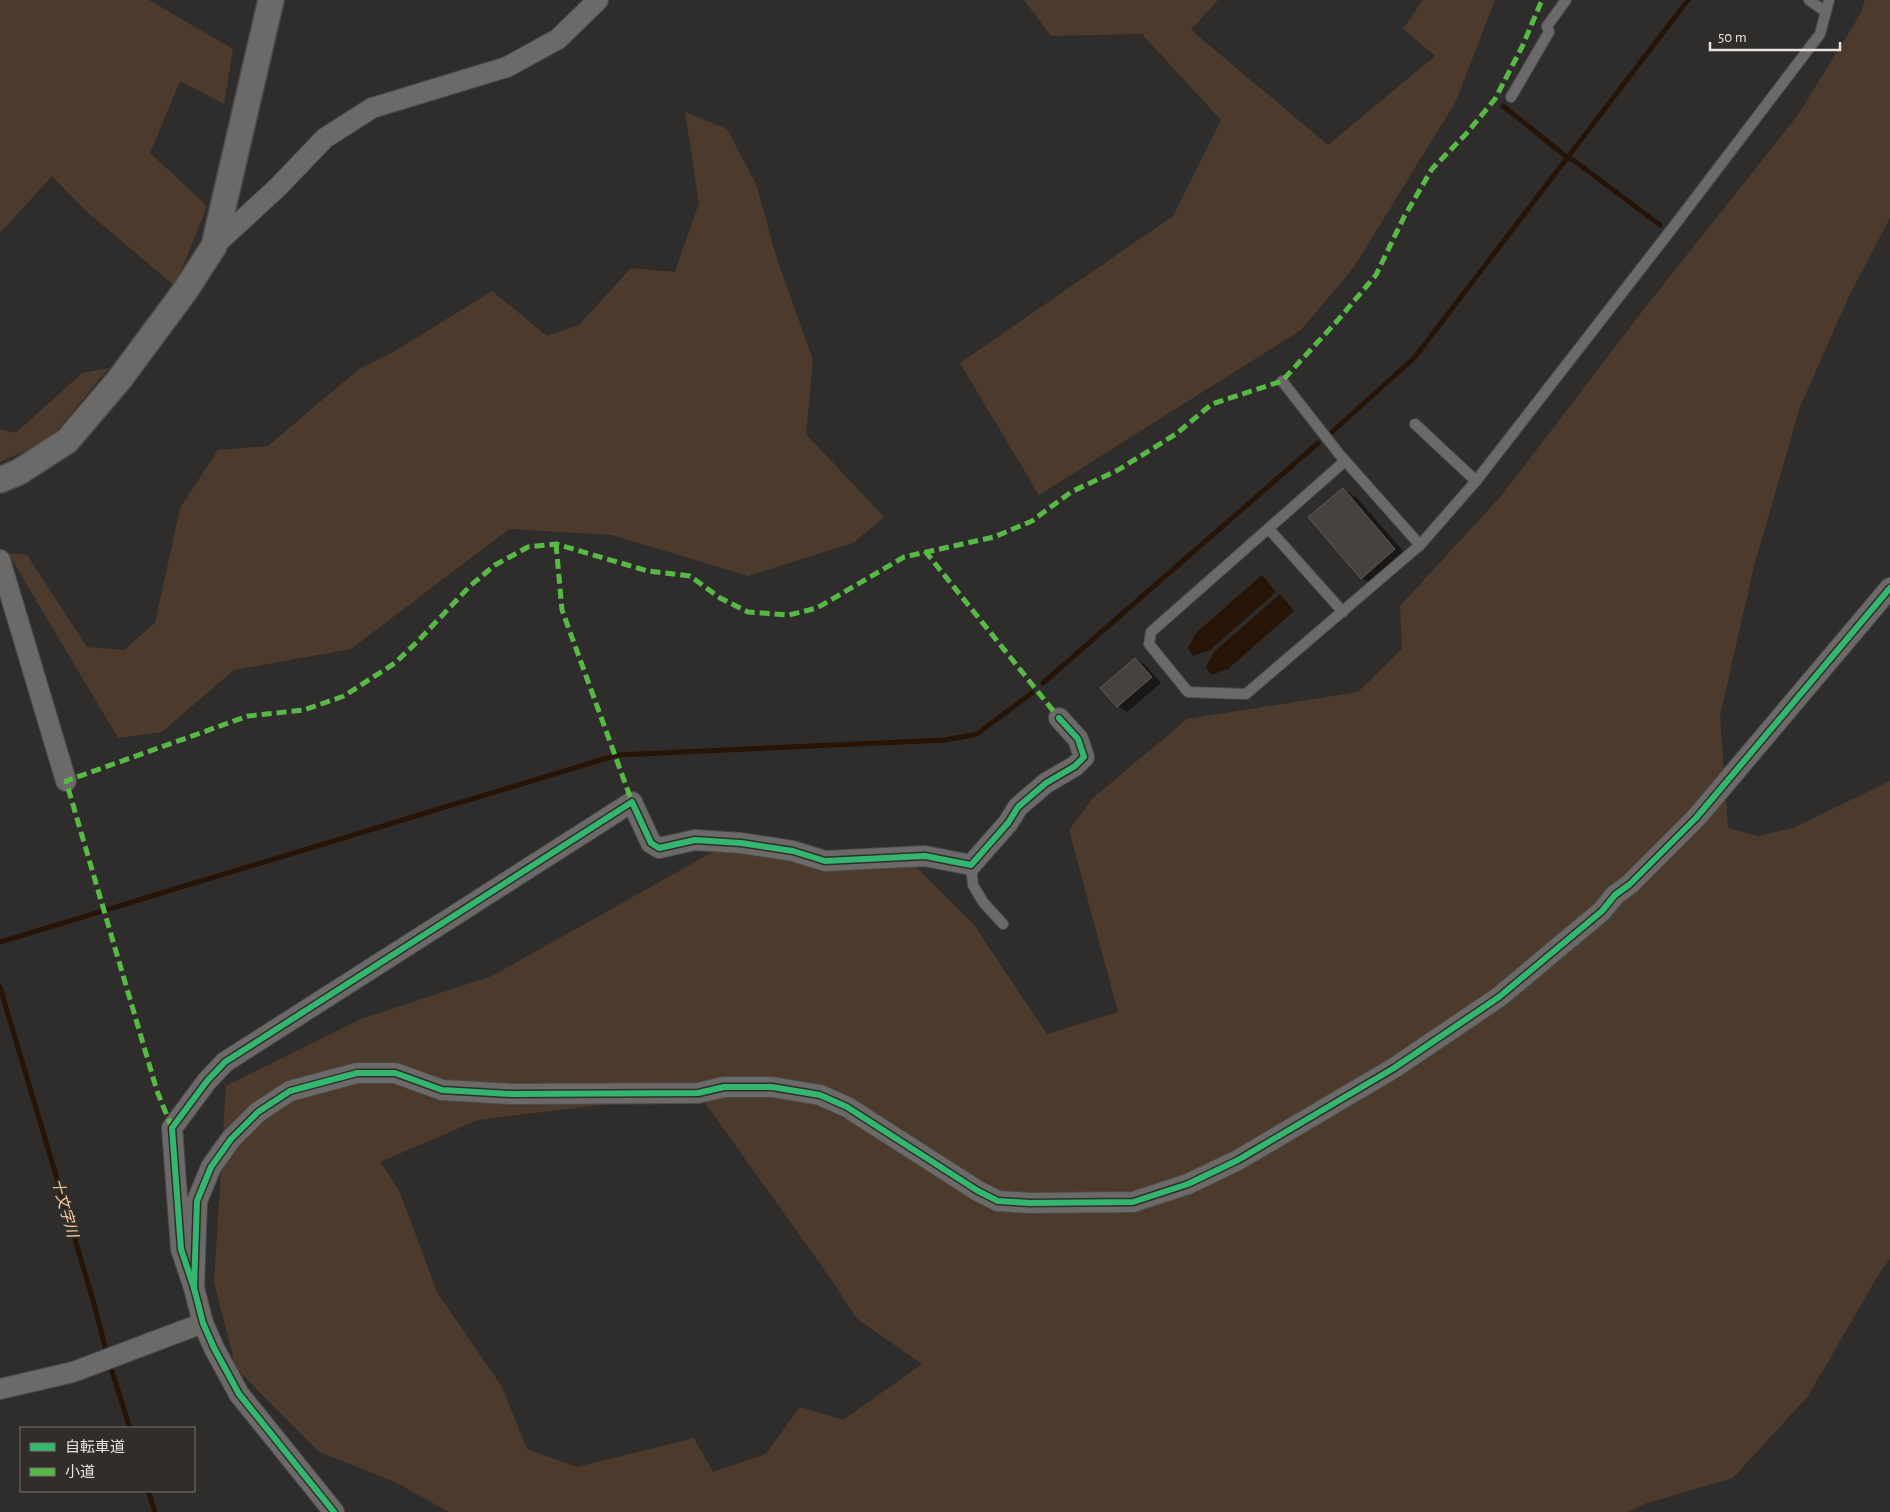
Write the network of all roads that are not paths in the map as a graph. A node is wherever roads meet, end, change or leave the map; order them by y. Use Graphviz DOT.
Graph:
graph roads {
  1 [pos="271,0"];
  2 [pos="598,0"];
  3 [pos="1566,0"];
  4 [pos="1809,0"];
  5 [pos="1829,0"];
  6 [pos="1826,12"];
  7 [pos="1511,97"];
  8 [pos="214,246"];
  9 [pos="1282,381"];
  10 [pos="1415,424"];
  11 [pos="1345,461"];
  12 [pos="0,480"];
  13 [pos="1476,481"];
  14 [pos="1269,529"];
  15 [pos="1420,545"];
  16 [pos="0,560"];
  17 [pos="1890,588"];
  18 [pos="1343,612"];
  19 [pos="1059,718"];
  20 [pos="66,781"];
  21 [pos="971,865"];
  22 [pos="1003,924"];
  23 [pos="194,1288"];
  24 [pos="203,1323"];
  25 [pos="0,1390"];
  26 [pos="334,1512"];
  1 -- 8 [label="street"];
  2 -- 8 [label="street"];
  3 -- 7 [label="lane"];
  4 -- 6 [label="lane"];
  5 -- 6 [label="lane"];
  6 -- 13 [label="lane"];
  8 -- 12 [label="street"];
  9 -- 11 [label="lane"];
  10 -- 13 [label="lane"];
  11 -- 14 [label="lane"];
  11 -- 15 [label="lane"];
  13 -- 15 [label="lane"];
  14 -- 18 [label="lane"];
  14 -- 18 [label="lane"];
  15 -- 18 [label="lane"];
  16 -- 20 [label="street"];
  17 -- 23 [label="street"];
  19 -- 21 [label="street"];
  21 -- 22 [label="lane"];
  21 -- 23 [label="street"];
  23 -- 24 [label="street"];
  24 -- 25 [label="street"];
  24 -- 26 [label="street"];
}
